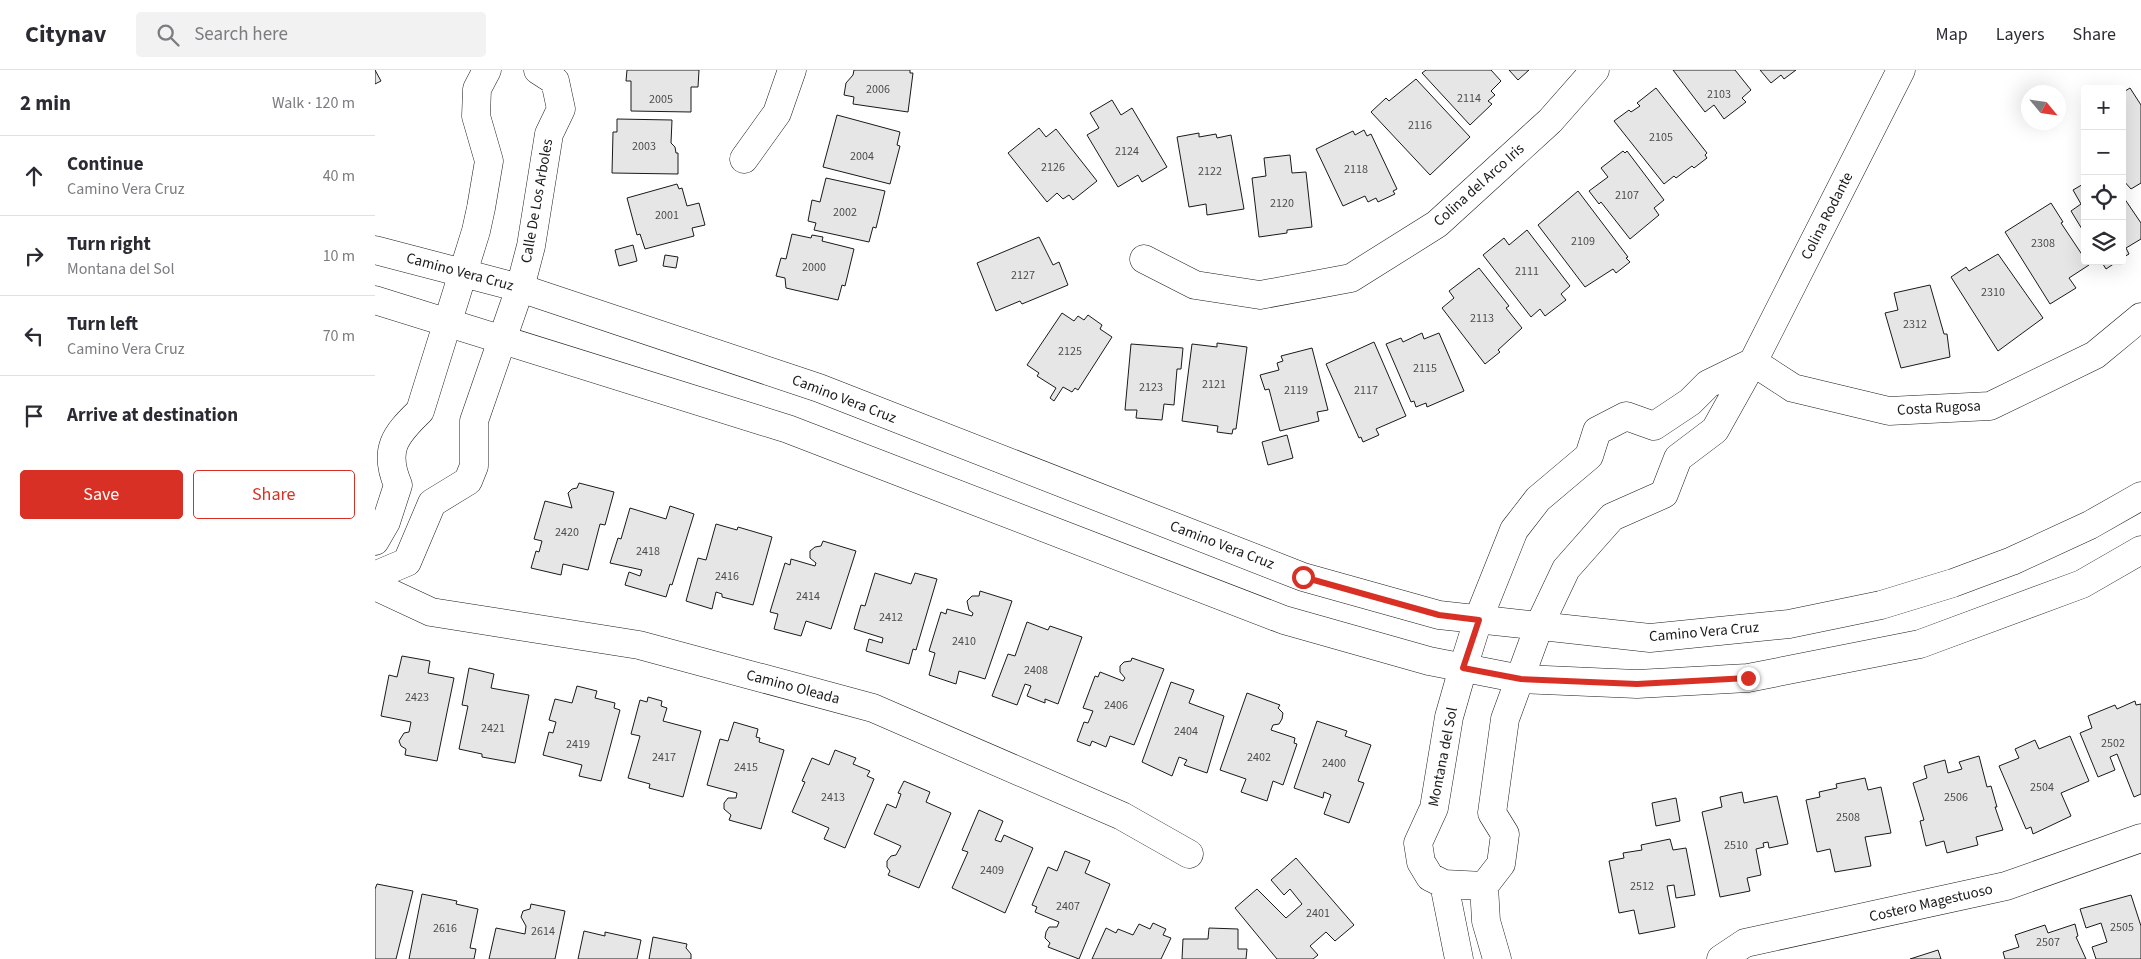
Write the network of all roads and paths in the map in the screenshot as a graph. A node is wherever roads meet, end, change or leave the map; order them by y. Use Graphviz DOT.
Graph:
graph roads {
  1 [pos="487,70"];
  2 [pos="538,70"];
  3 [pos="792,70"];
  4 [pos="1595,70"];
  5 [pos="1901,70"];
  6 [pos="744,159"];
  7 [pos="375,250"];
  8 [pos="1144,259"];
  9 [pos="463,274"];
  10 [pos="520,288"];
  11 [pos="375,300"];
  12 [pos="2141,317"];
  13 [pos="448,323"];
  14 [pos="501,340"];
  15 [pos="1753,362"];
  16 [pos="1654,426"];
  17 [pos="1677,458"];
  18 [pos="398,485"];
  19 [pos="2141,496"];
  20 [pos="432,503"];
  21 [pos="375,541"];
  22 [pos="2141,550"];
  23 [pos="376,579"];
  24 [pos="1479,620"];
  25 [pos="1539,626"];
  26 [pos="1463,668"];
  27 [pos="1521,679"];
  28 [pos="2141,838"];
  29 [pos="1189,854"];
  30 [pos="1443,884"];
  31 [pos="1484,886"];
  32 [pos="1459,959"];
  33 [pos="1497,959"];
  34 [pos="1721,959"];
  1 -- 9 [label="street"];
  2 -- 10 [label="street, Calle De Los Arboles"];
  3 -- 6 [label="street"];
  4 -- 8 [label="street, Colina del Arco Iris"];
  5 -- 15 [label="street, Colina Rodante"];
  7 -- 9 [label="street, Camino Vera Cruz"];
  9 -- 10 [label="street, Camino Vera Cruz"];
  9 -- 13 [label="street"];
  10 -- 14 [label="street, Calle De Los Arboles"];
  10 -- 24 [label="street, Camino Vera Cruz"];
  11 -- 13 [label="street"];
  12 -- 15 [label="street, Costa Rugosa"];
  13 -- 14 [label="street"];
  13 -- 18 [label="street"];
  14 -- 20 [label="street, Calle De Los Arboles"];
  14 -- 26 [label="street"];
  15 -- 16 [label="street"];
  15 -- 17 [label="street, Colina Rodante"];
  16 -- 17 [label="street"];
  16 -- 24 [label="street"];
  17 -- 25 [label="street"];
  18 -- 20 [label="street"];
  18 -- 21 [label="street"];
  19 -- 25 [label="street, Camino Vera Cruz"];
  20 -- 23 [label="street"];
  22 -- 27 [label="street"];
  23 -- 29 [label="street, Camino Oleada"];
  24 -- 25 [label="street, Camino Vera Cruz"];
  24 -- 26 [label="street, Montana del Sol"];
  25 -- 27 [label="street"];
  26 -- 27 [label="street"];
  26 -- 30 [label="street, Montana del Sol"];
  27 -- 31 [label="street"];
  28 -- 34 [label="street, Costero Magestuoso"];
  30 -- 31 [label="street"];
  30 -- 32 [label="street"];
  31 -- 33 [label="street"];
}
